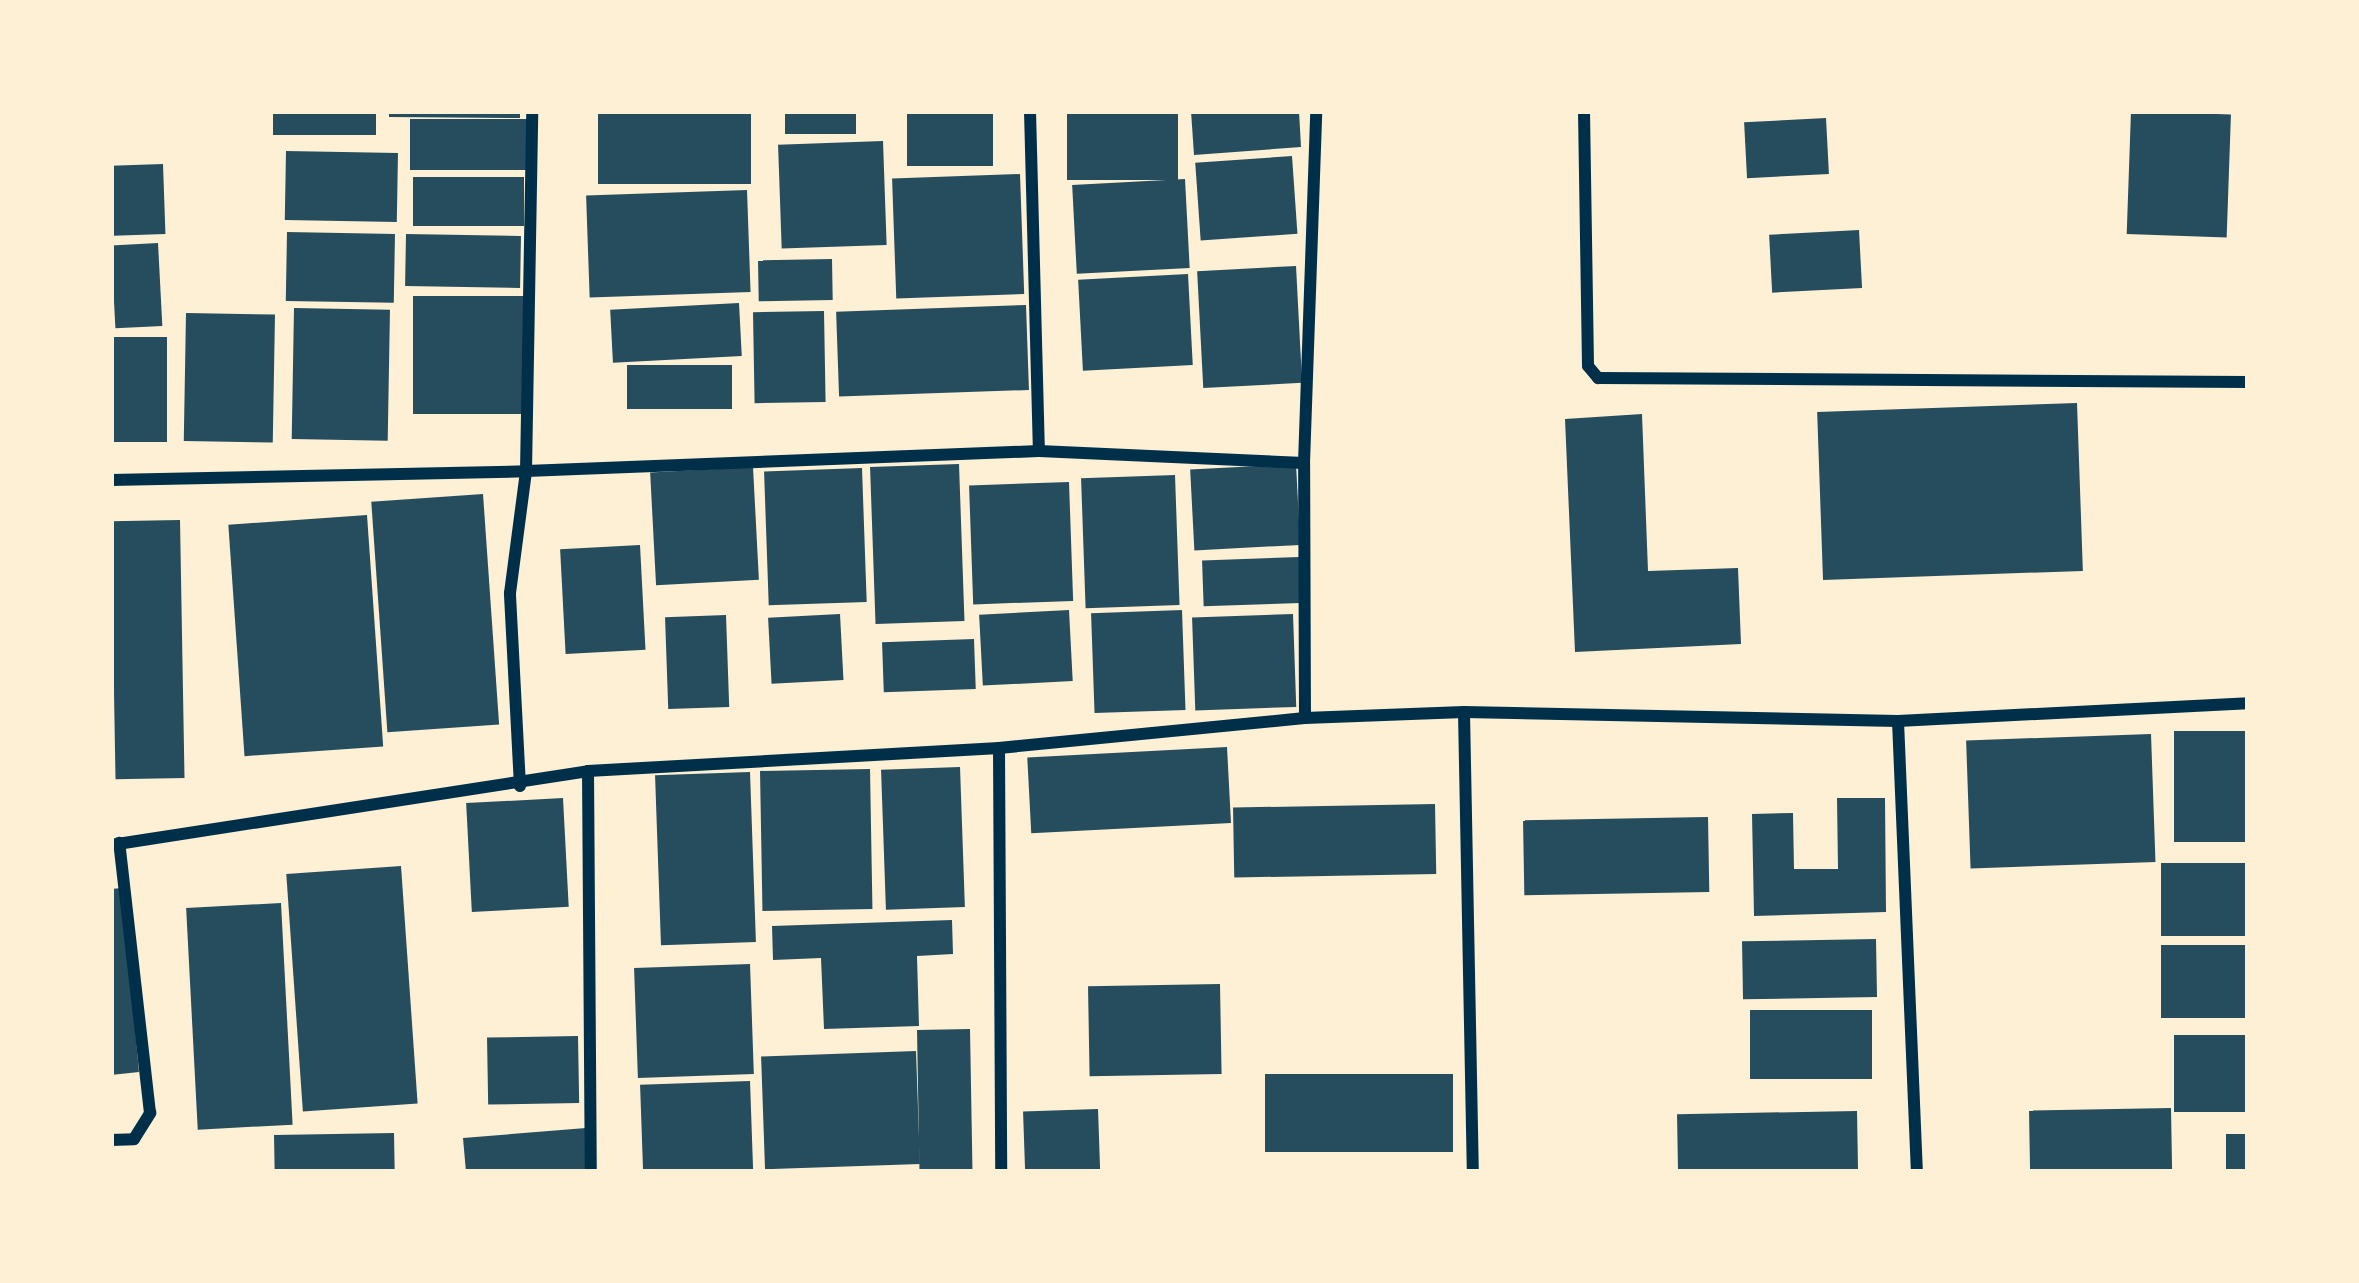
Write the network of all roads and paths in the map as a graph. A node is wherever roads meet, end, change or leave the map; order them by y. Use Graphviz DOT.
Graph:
graph roads {
  1 [pos="532,111"];
  2 [pos="1030,111"];
  3 [pos="1316,111"];
  4 [pos="1584,111"];
  5 [pos="2248,382"];
  6 [pos="1039,451"];
  7 [pos="1304,463"];
  8 [pos="526,471"];
  9 [pos="111,480"];
  10 [pos="2248,704"];
  11 [pos="1464,712"];
  12 [pos="1304,718"];
  13 [pos="1898,722"];
  14 [pos="999,748"];
  15 [pos="588,771"];
  16 [pos="520,785"];
  17 [pos="115,844"];
  18 [pos="111,1140"];
  19 [pos="591,1172"];
  20 [pos="1001,1172"];
  21 [pos="1473,1172"];
  22 [pos="1917,1172"];
  1 -- 8 [label="street"];
  2 -- 6 [label="street"];
  3 -- 7 [label="street"];
  4 -- 5 [label="street"];
  6 -- 7 [label="street"];
  6 -- 8 [label="street"];
  7 -- 12 [label="street"];
  8 -- 9 [label="street"];
  8 -- 16 [label="street"];
  10 -- 13 [label="street"];
  11 -- 12 [label="street"];
  11 -- 13 [label="street"];
  11 -- 21 [label="street"];
  12 -- 14 [label="street"];
  13 -- 22 [label="street"];
  14 -- 15 [label="street"];
  14 -- 20 [label="street"];
  15 -- 16 [label="street"];
  15 -- 19 [label="street"];
  16 -- 17 [label="street"];
  17 -- 18 [label="street"];
}
